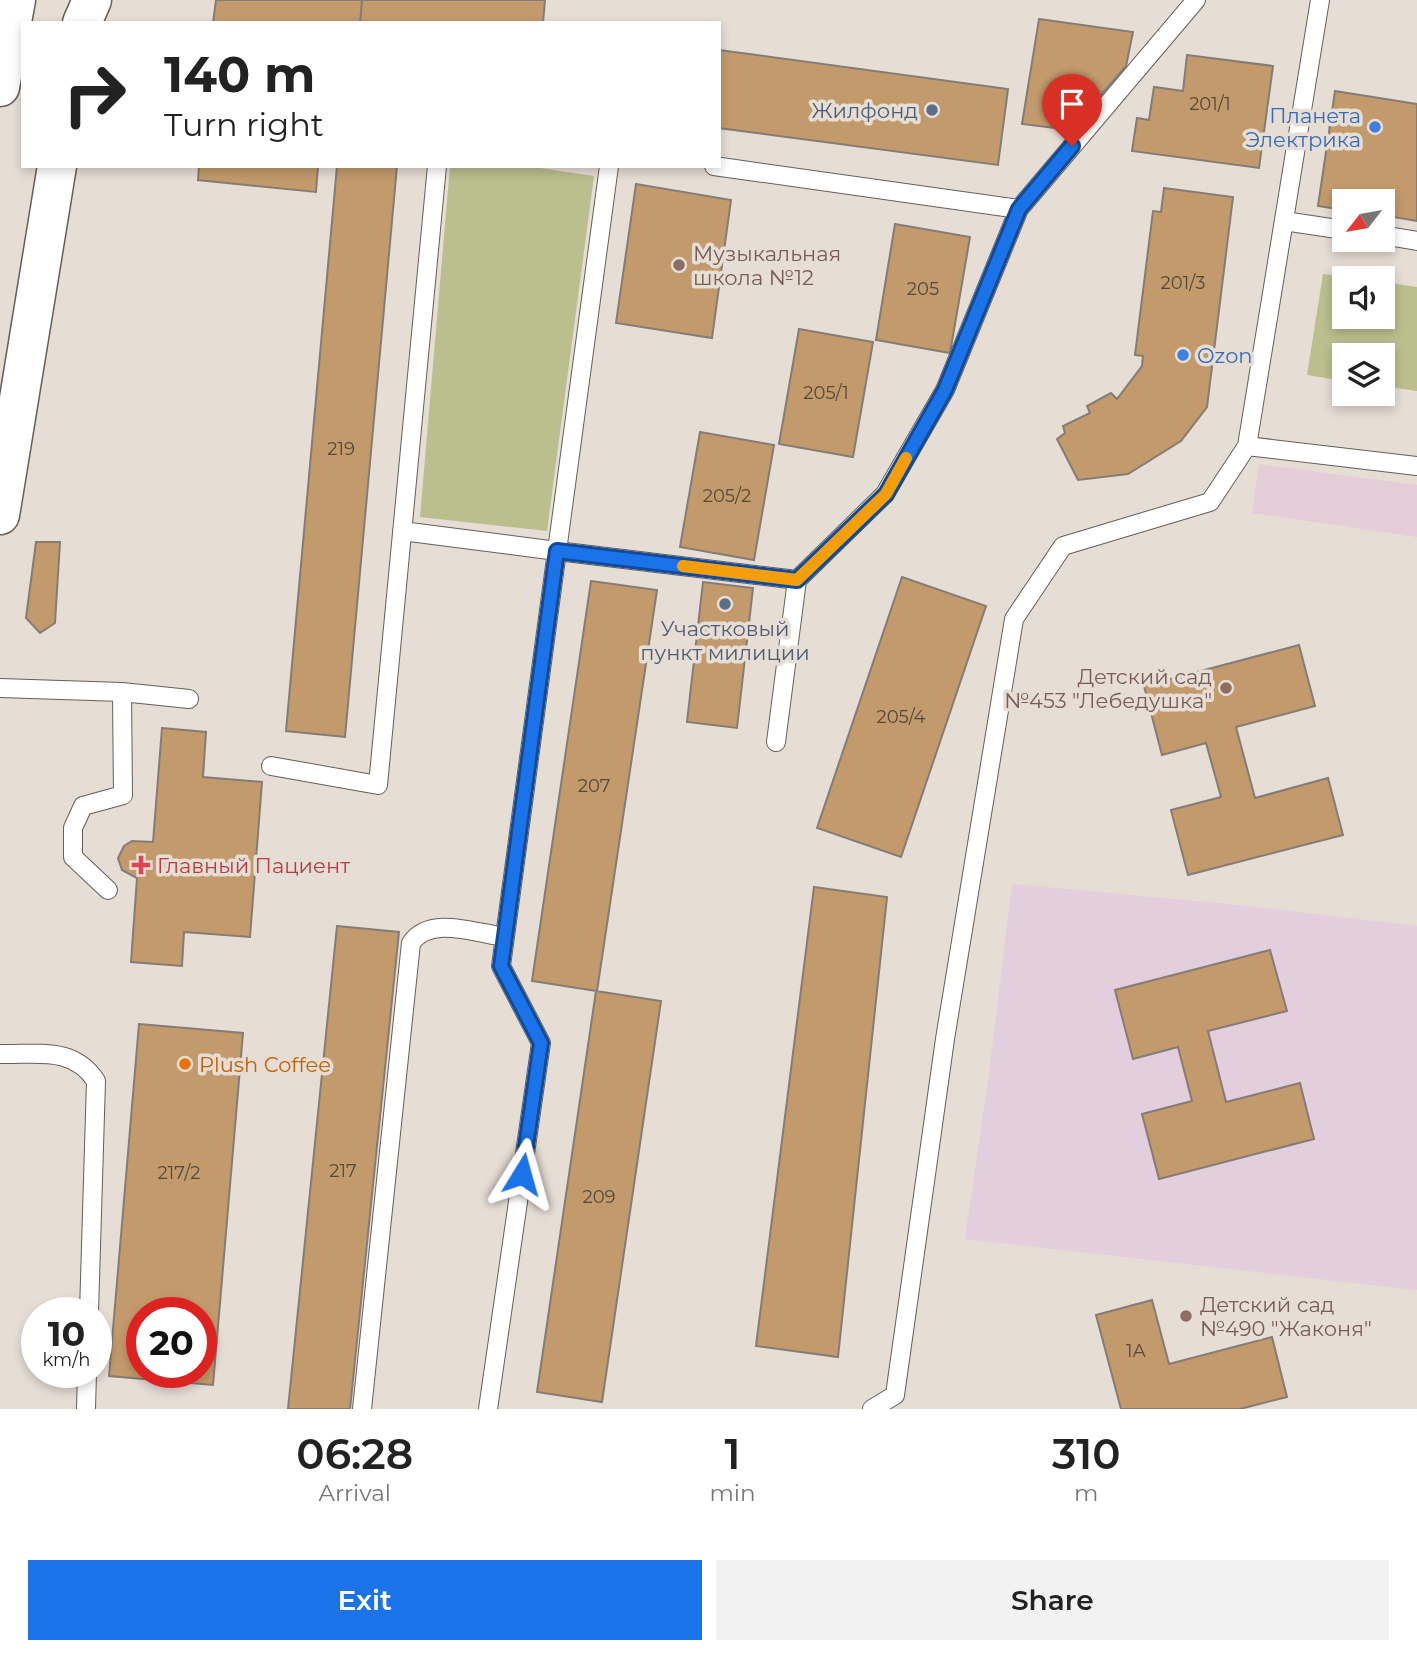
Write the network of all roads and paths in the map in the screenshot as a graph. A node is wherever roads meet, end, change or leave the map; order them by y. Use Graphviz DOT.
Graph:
graph roads {
  1 [pos="16,0"];
  2 [pos="84,0"];
  3 [pos="92,0"];
  4 [pos="1196,0"];
  5 [pos="1320,0"];
  6 [pos="81,21"];
  7 [pos="82,21"];
  8 [pos="0,86"];
  9 [pos="721,167"];
  10 [pos="57,168"];
  11 [pos="437,168"];
  12 [pos="610,168"];
  13 [pos="1019,209"];
  14 [pos="1284,221"];
  15 [pos="1332,228"];
  16 [pos="1395,237"];
  17 [pos="1417,240"];
  18 [pos="1247,446"];
  19 [pos="1417,467"];
  20 [pos="0,516"];
  21 [pos="402,531"];
  22 [pos="557,551"];
  23 [pos="797,580"];
  24 [pos="0,688"];
  25 [pos="122,692"];
  26 [pos="189,699"];
  27 [pos="776,742"];
  28 [pos="271,766"];
  29 [pos="108,890"];
  30 [pos="505,937"];
  31 [pos="0,1054"];
  32 [pos="89,1297"];
  33 [pos="87,1388"];
  34 [pos="86,1409"];
  35 [pos="362,1409"];
  36 [pos="488,1409"];
  37 [pos="872,1409"];
  1 -- 8 [label="main road"];
  2 -- 6 [label="main road"];
  3 -- 7 [label="main road"];
  4 -- 13 [label="lane"];
  5 -- 14 [label="lane"];
  9 -- 13 [label="lane"];
  10 -- 20 [label="main road"];
  11 -- 21 [label="lane"];
  12 -- 22 [label="lane"];
  13 -- 23 [label="lane"];
  14 -- 15 [label="lane"];
  14 -- 18 [label="lane"];
  16 -- 17 [label="lane"];
  18 -- 19 [label="lane"];
  18 -- 37 [label="lane"];
  21 -- 22 [label="lane"];
  21 -- 28 [label="lane"];
  22 -- 23 [label="lane"];
  22 -- 30 [label="lane"];
  23 -- 27 [label="lane"];
  24 -- 25 [label="lane"];
  25 -- 26 [label="lane"];
  25 -- 29 [label="lane"];
  30 -- 35 [label="lane"];
  30 -- 36 [label="lane"];
  31 -- 32 [label="lane"];
  33 -- 34 [label="lane"];
}
